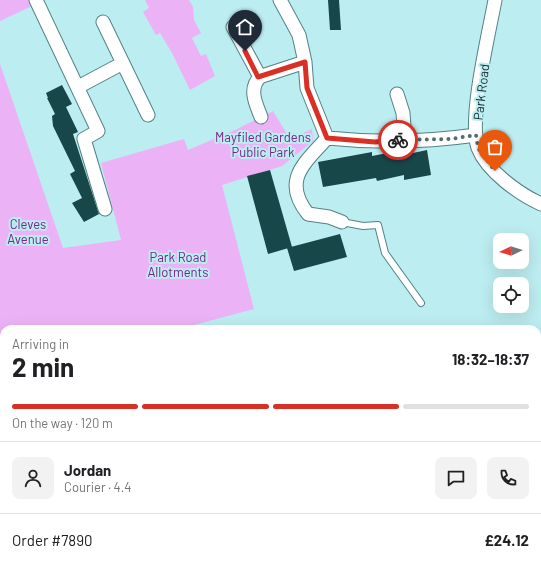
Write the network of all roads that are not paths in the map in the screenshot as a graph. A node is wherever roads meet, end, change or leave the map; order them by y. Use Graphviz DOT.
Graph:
graph roads {
  1 [pos="36,0"];
  2 [pos="280,0"];
  3 [pos="495,0"];
  4 [pos="104,22"];
  5 [pos="233,27"];
  6 [pos="305,62"];
  7 [pos="123,63"];
  8 [pos="258,77"];
  9 [pos="78,87"];
  10 [pos="397,94"];
  11 [pos="148,115"];
  12 [pos="261,117"];
  13 [pos="476,135"];
  14 [pos="327,138"];
  15 [pos="405,140"];
  16 [pos="541,204"];
  17 [pos="105,209"];
  18 [pos="342,222"];
  19 [pos="421,303"];
  1 -- 9 [label="street"];
  2 -- 6 [label="street"];
  3 -- 13 [label="street, Park Road"];
  4 -- 7 [label="street"];
  5 -- 8 [label="street"];
  6 -- 8 [label="street"];
  6 -- 14 [label="street"];
  7 -- 9 [label="street"];
  7 -- 11 [label="street"];
  8 -- 12 [label="street"];
  9 -- 17 [label="street"];
  10 -- 15 [label="street"];
  13 -- 15 [label="street"];
  13 -- 16 [label="street, Park Road"];
  14 -- 15 [label="street"];
  14 -- 18 [label="street"];
  18 -- 19 [label="lane"];
}
